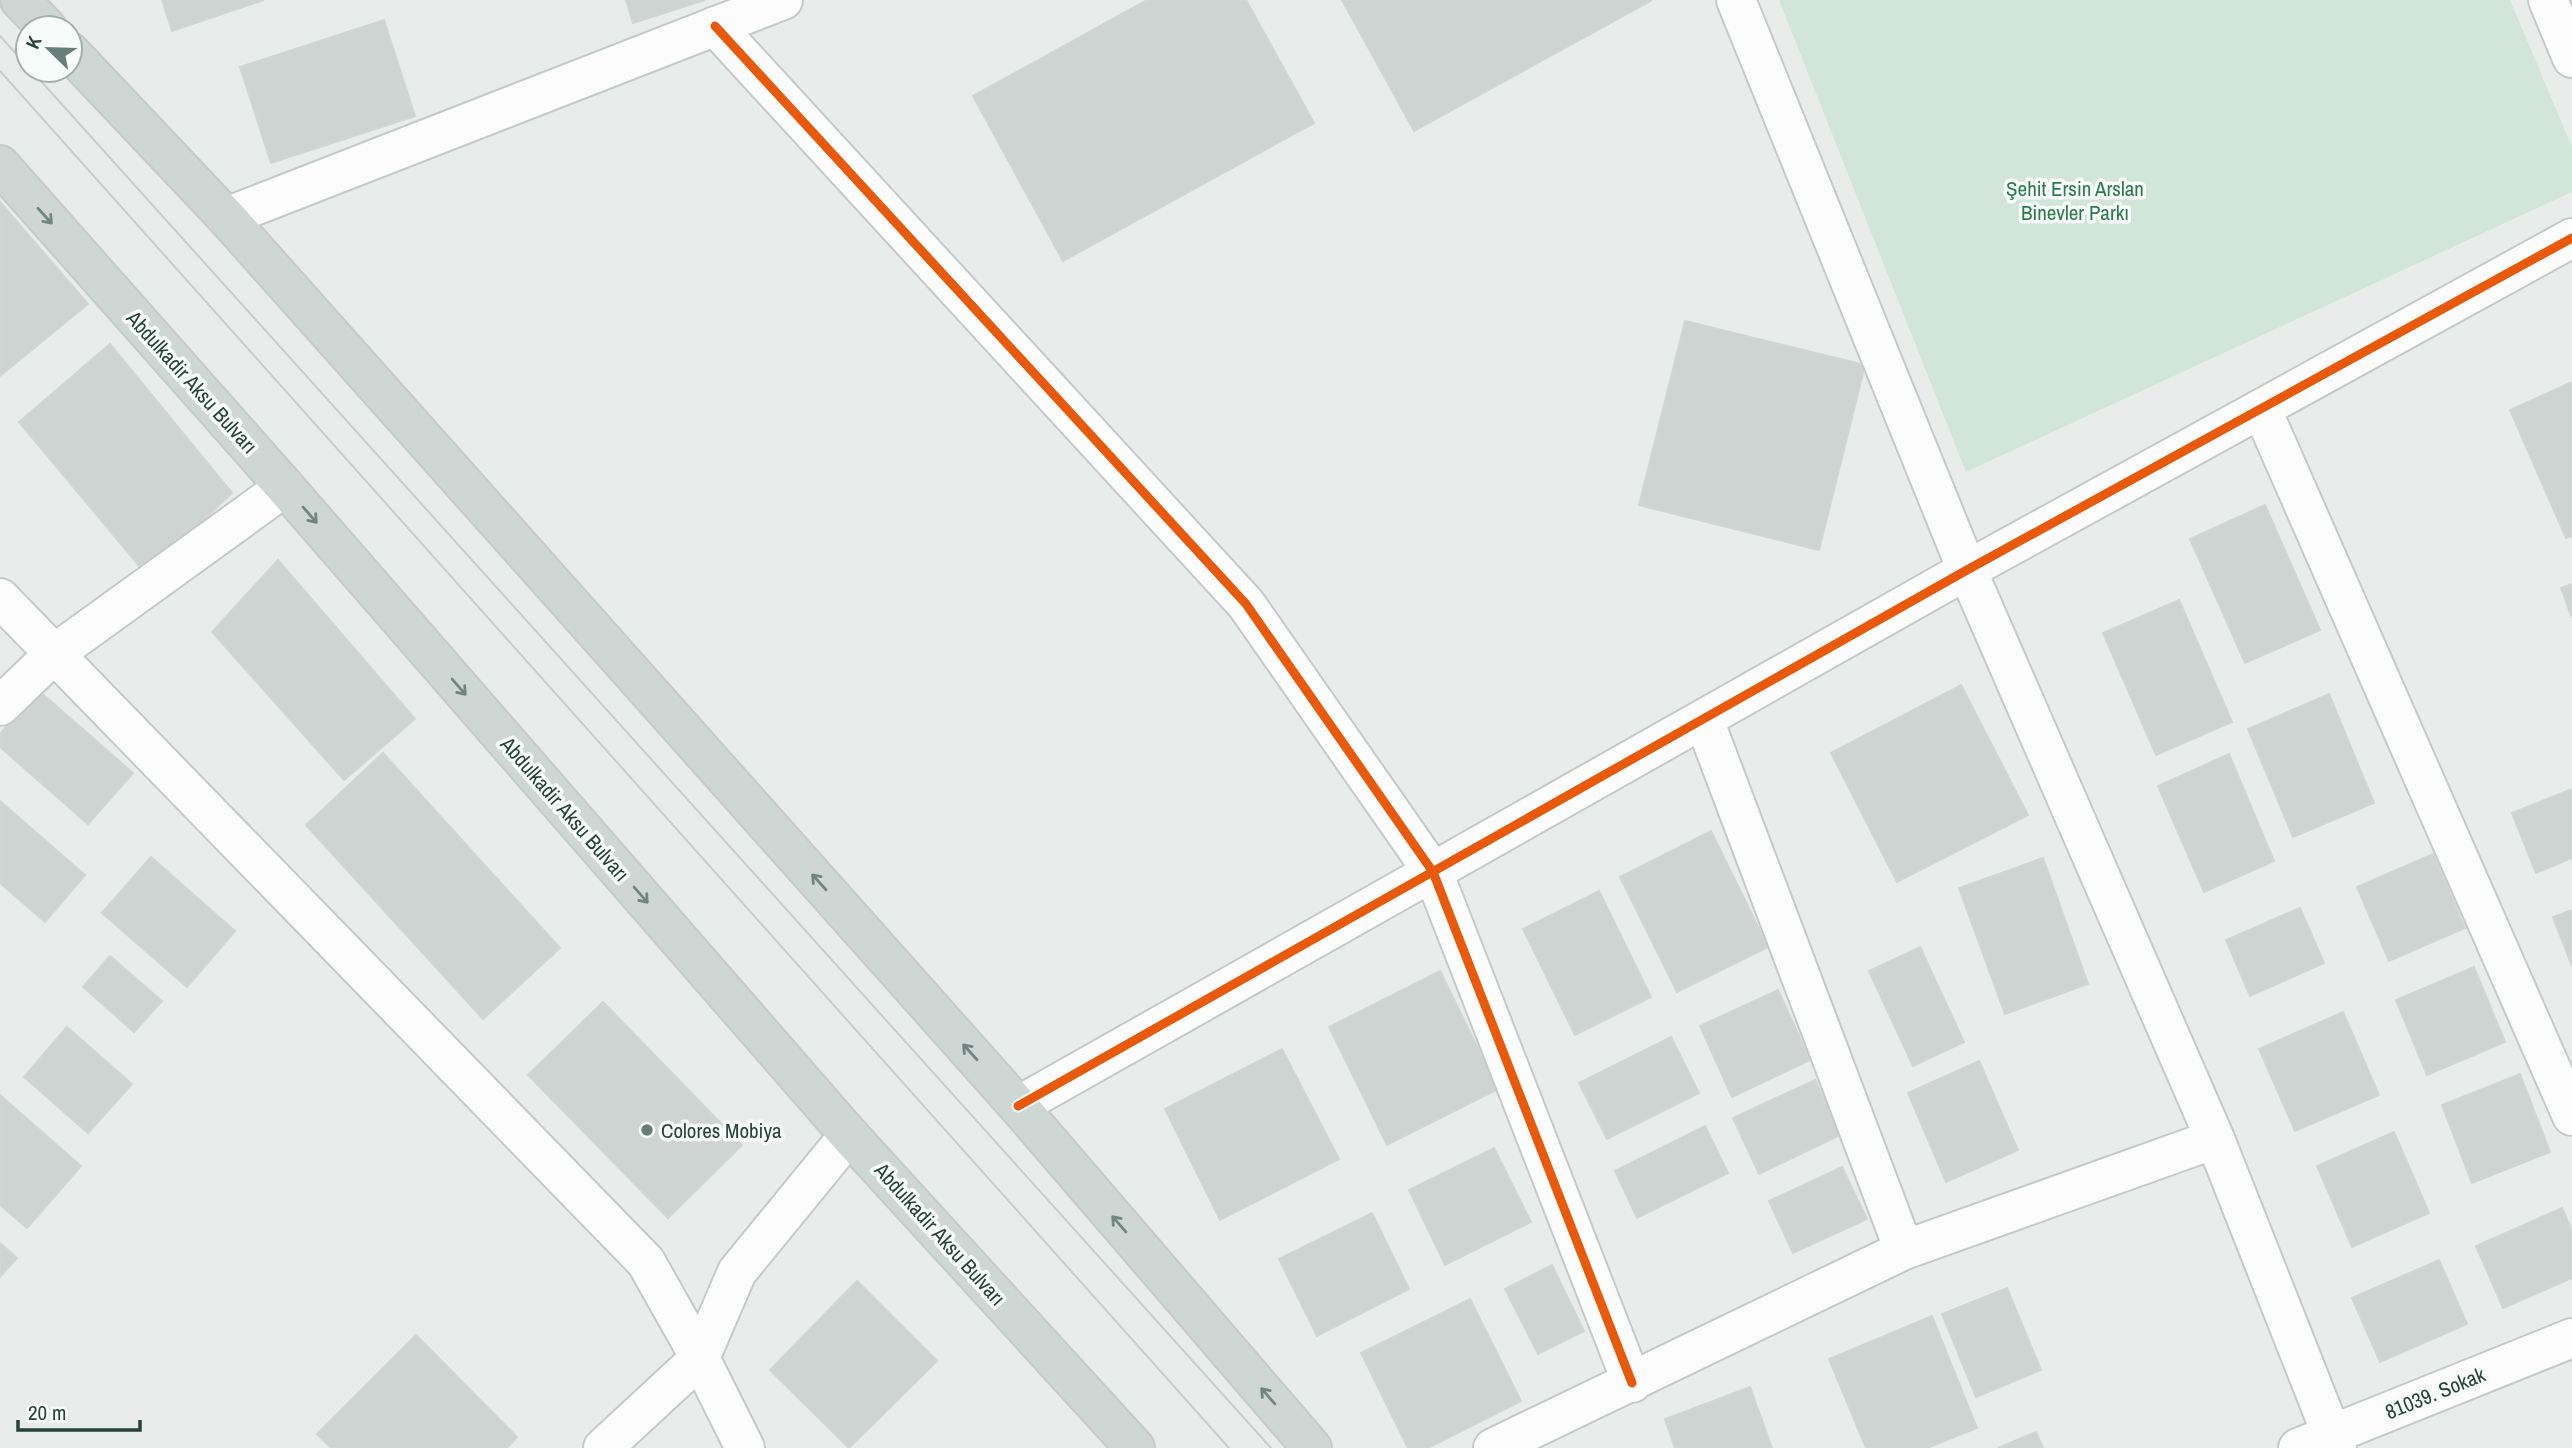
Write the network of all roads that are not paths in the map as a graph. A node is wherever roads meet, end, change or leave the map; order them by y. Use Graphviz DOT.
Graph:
graph roads {
  1 [pos="20,0"];
  2 [pos="783,0"];
  3 [pos="1736,0"];
  4 [pos="2548,0"];
  5 [pos="34,14"];
  6 [pos="715,26"];
  7 [pos="2572,58"];
  8 [pos="84,67"];
  9 [pos="0,165"];
  10 [pos="226,217"];
  11 [pos="2572,238"];
  12 [pos="2262,410"];
  13 [pos="285,487"];
  14 [pos="1967,570"];
  15 [pos="0,598"];
  16 [pos="54,654"];
  17 [pos="0,706"];
  18 [pos="1704,720"];
  19 [pos="1433,873"];
  20 [pos="1018,1106"];
  21 [pos="2572,1116"];
  22 [pos="849,1135"];
  23 [pos="2215,1139"];
  24 [pos="1904,1250"];
  25 [pos="2572,1338"];
  26 [pos="700,1358"];
  27 [pos="1632,1383"];
  28 [pos="2322,1443"];
  29 [pos="603,1448"];
  30 [pos="745,1448"];
  31 [pos="1135,1448"];
  32 [pos="1312,1448"];
  33 [pos="1493,1448"];
  1 -- 5 [label="main road"];
  2 -- 6 [label="street"];
  3 -- 14 [label="street"];
  4 -- 7 [label="street"];
  6 -- 10 [label="street"];
  6 -- 19 [label="street"];
  8 -- 10 [label="main road"];
  9 -- 13 [label="main road, Abdulkadir Aksu Bulvarı, one-way"];
  20 -- 10 [label="main road, one-way"];
  11 -- 12 [label="street"];
  12 -- 14 [label="street"];
  12 -- 21 [label="street"];
  13 -- 16 [label="street"];
  13 -- 22 [label="main road, Abdulkadir Aksu Bulvarı, one-way"];
  14 -- 18 [label="street"];
  14 -- 23 [label="street"];
  15 -- 16 [label="street"];
  16 -- 17 [label="street"];
  16 -- 26 [label="street"];
  18 -- 19 [label="street"];
  18 -- 24 [label="street"];
  19 -- 20 [label="street"];
  19 -- 27 [label="street"];
  32 -- 20 [label="main road, one-way"];
  22 -- 26 [label="street"];
  22 -- 31 [label="main road, Abdulkadir Aksu Bulvarı"];
  23 -- 24 [label="street"];
  23 -- 28 [label="street"];
  24 -- 27 [label="street"];
  25 -- 28 [label="street, 81039. Sokak"];
  26 -- 29 [label="street"];
  26 -- 30 [label="street"];
  27 -- 33 [label="street"];
}
